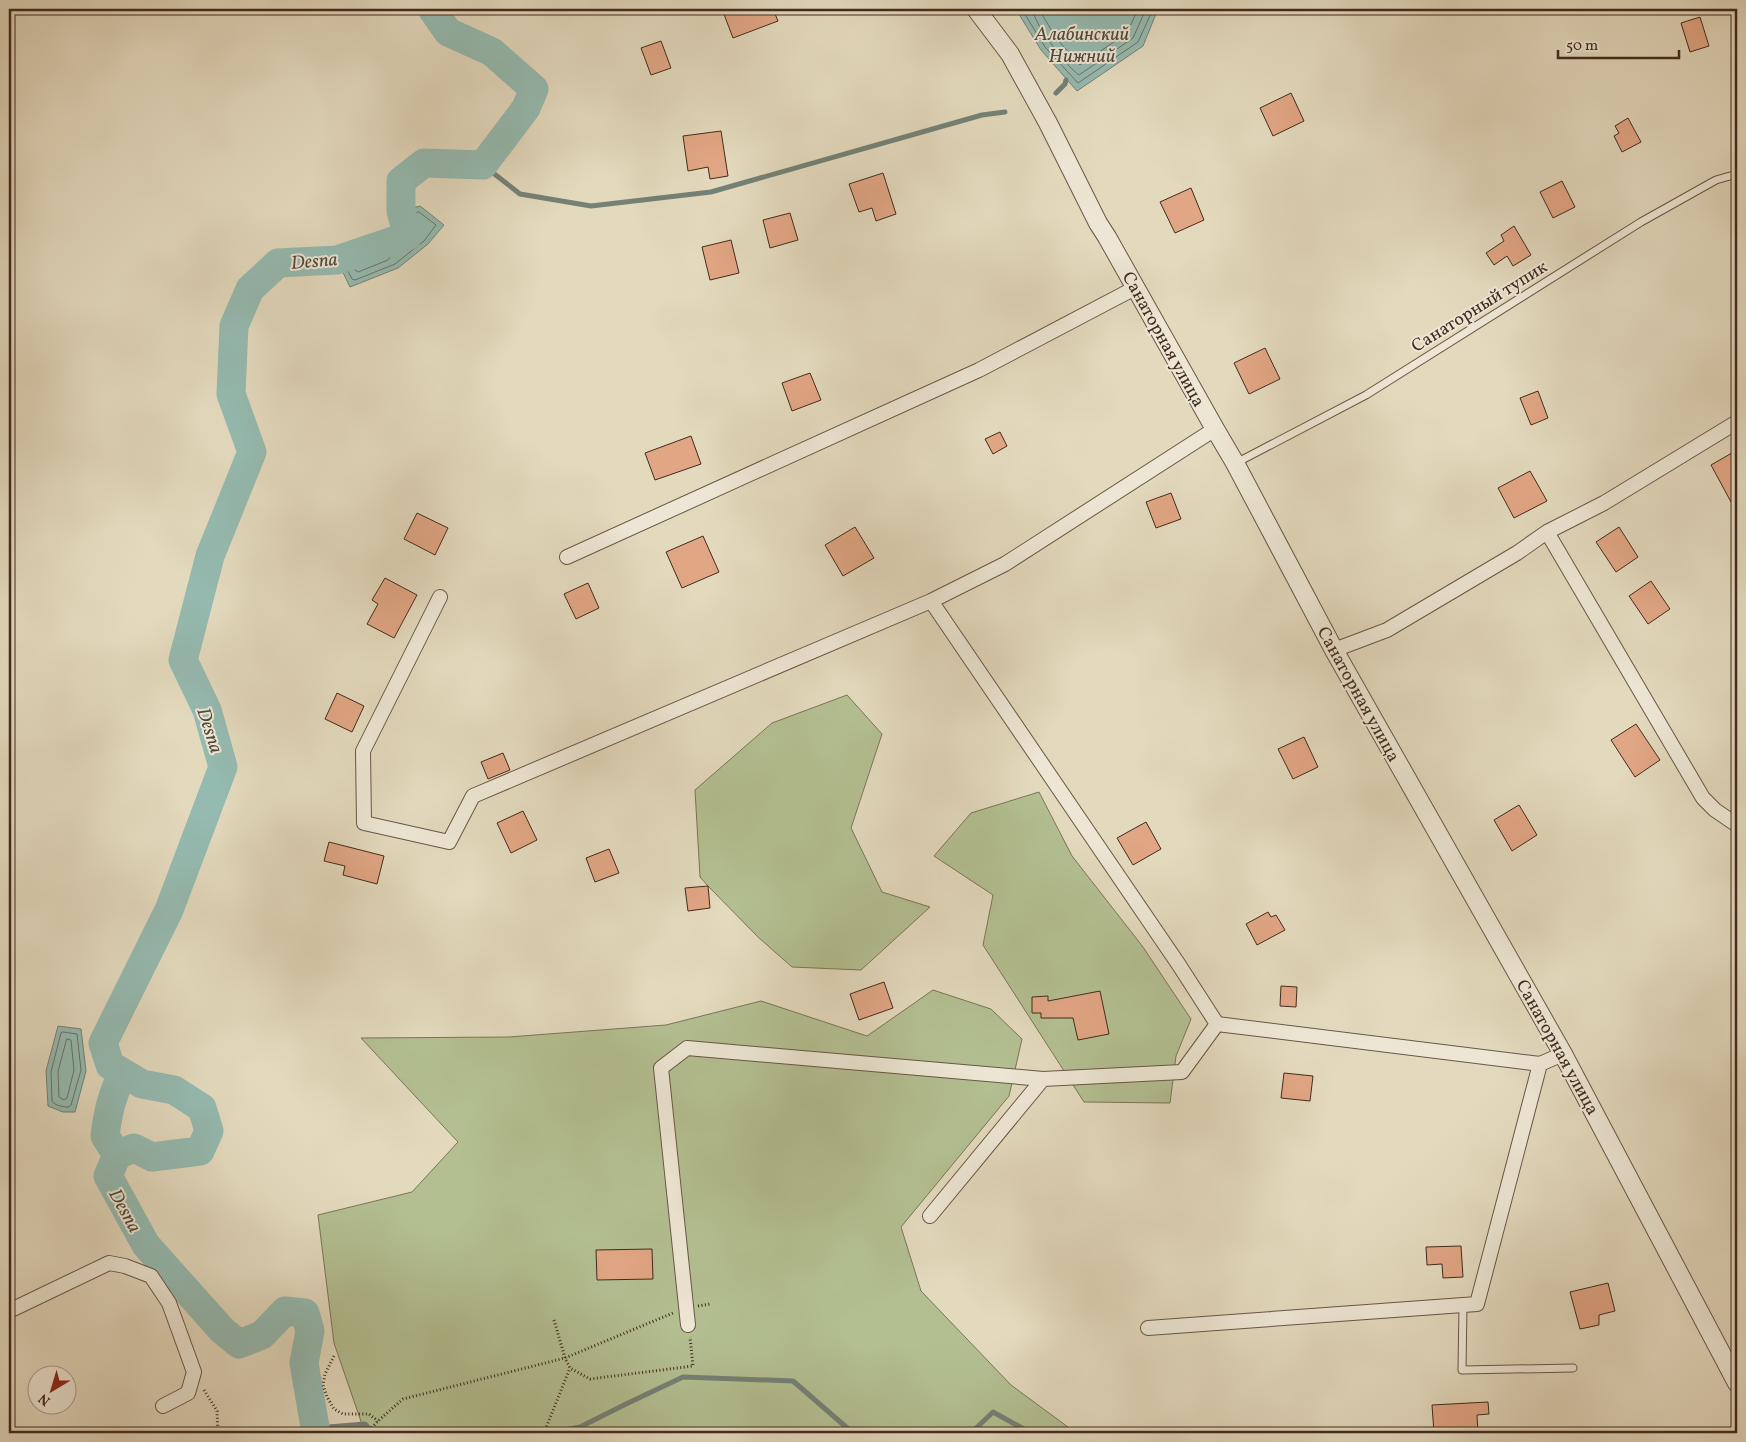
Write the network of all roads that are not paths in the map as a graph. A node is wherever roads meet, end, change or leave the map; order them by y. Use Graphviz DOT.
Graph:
graph roads {
  1 [pos="976,9"];
  2 [pos="1737,174"];
  3 [pos="1136,288"];
  4 [pos="1737,422"];
  5 [pos="1215,430"];
  6 [pos="1235,463"];
  7 [pos="1547,532"];
  8 [pos="567,557"];
  9 [pos="440,597"];
  10 [pos="931,601"];
  11 [pos="1334,650"];
  12 [pos="1737,825"];
  13 [pos="1217,1024"];
  14 [pos="1564,1054"];
  15 [pos="1540,1064"];
  16 [pos="1043,1079"];
  17 [pos="930,1216"];
  18 [pos="1463,1305"];
  19 [pos="9,1312"];
  20 [pos="688,1325"];
  21 [pos="1148,1328"];
  22 [pos="1573,1368"];
  23 [pos="1737,1383"];
  24 [pos="163,1406"];
  1 -- 3 [label="street, Санаторная улица"];
  2 -- 6 [label="lane, Санаторный тупик"];
  3 -- 5 [label="street, Санаторная улица"];
  3 -- 8 [label="street"];
  4 -- 7 [label="street"];
  5 -- 6 [label="street, Санаторная улица"];
  5 -- 10 [label="street"];
  6 -- 11 [label="street, Санаторная улица"];
  7 -- 11 [label="street"];
  7 -- 12 [label="street"];
  9 -- 10 [label="street"];
  10 -- 13 [label="street"];
  11 -- 14 [label="street, Санаторная улица"];
  13 -- 15 [label="street"];
  13 -- 16 [label="street"];
  14 -- 15 [label="street"];
  14 -- 23 [label="street, Санаторная улица"];
  15 -- 18 [label="street"];
  16 -- 17 [label="street"];
  16 -- 20 [label="street"];
  18 -- 21 [label="street"];
  18 -- 22 [label="lane"];
  19 -- 24 [label="street"];
}
